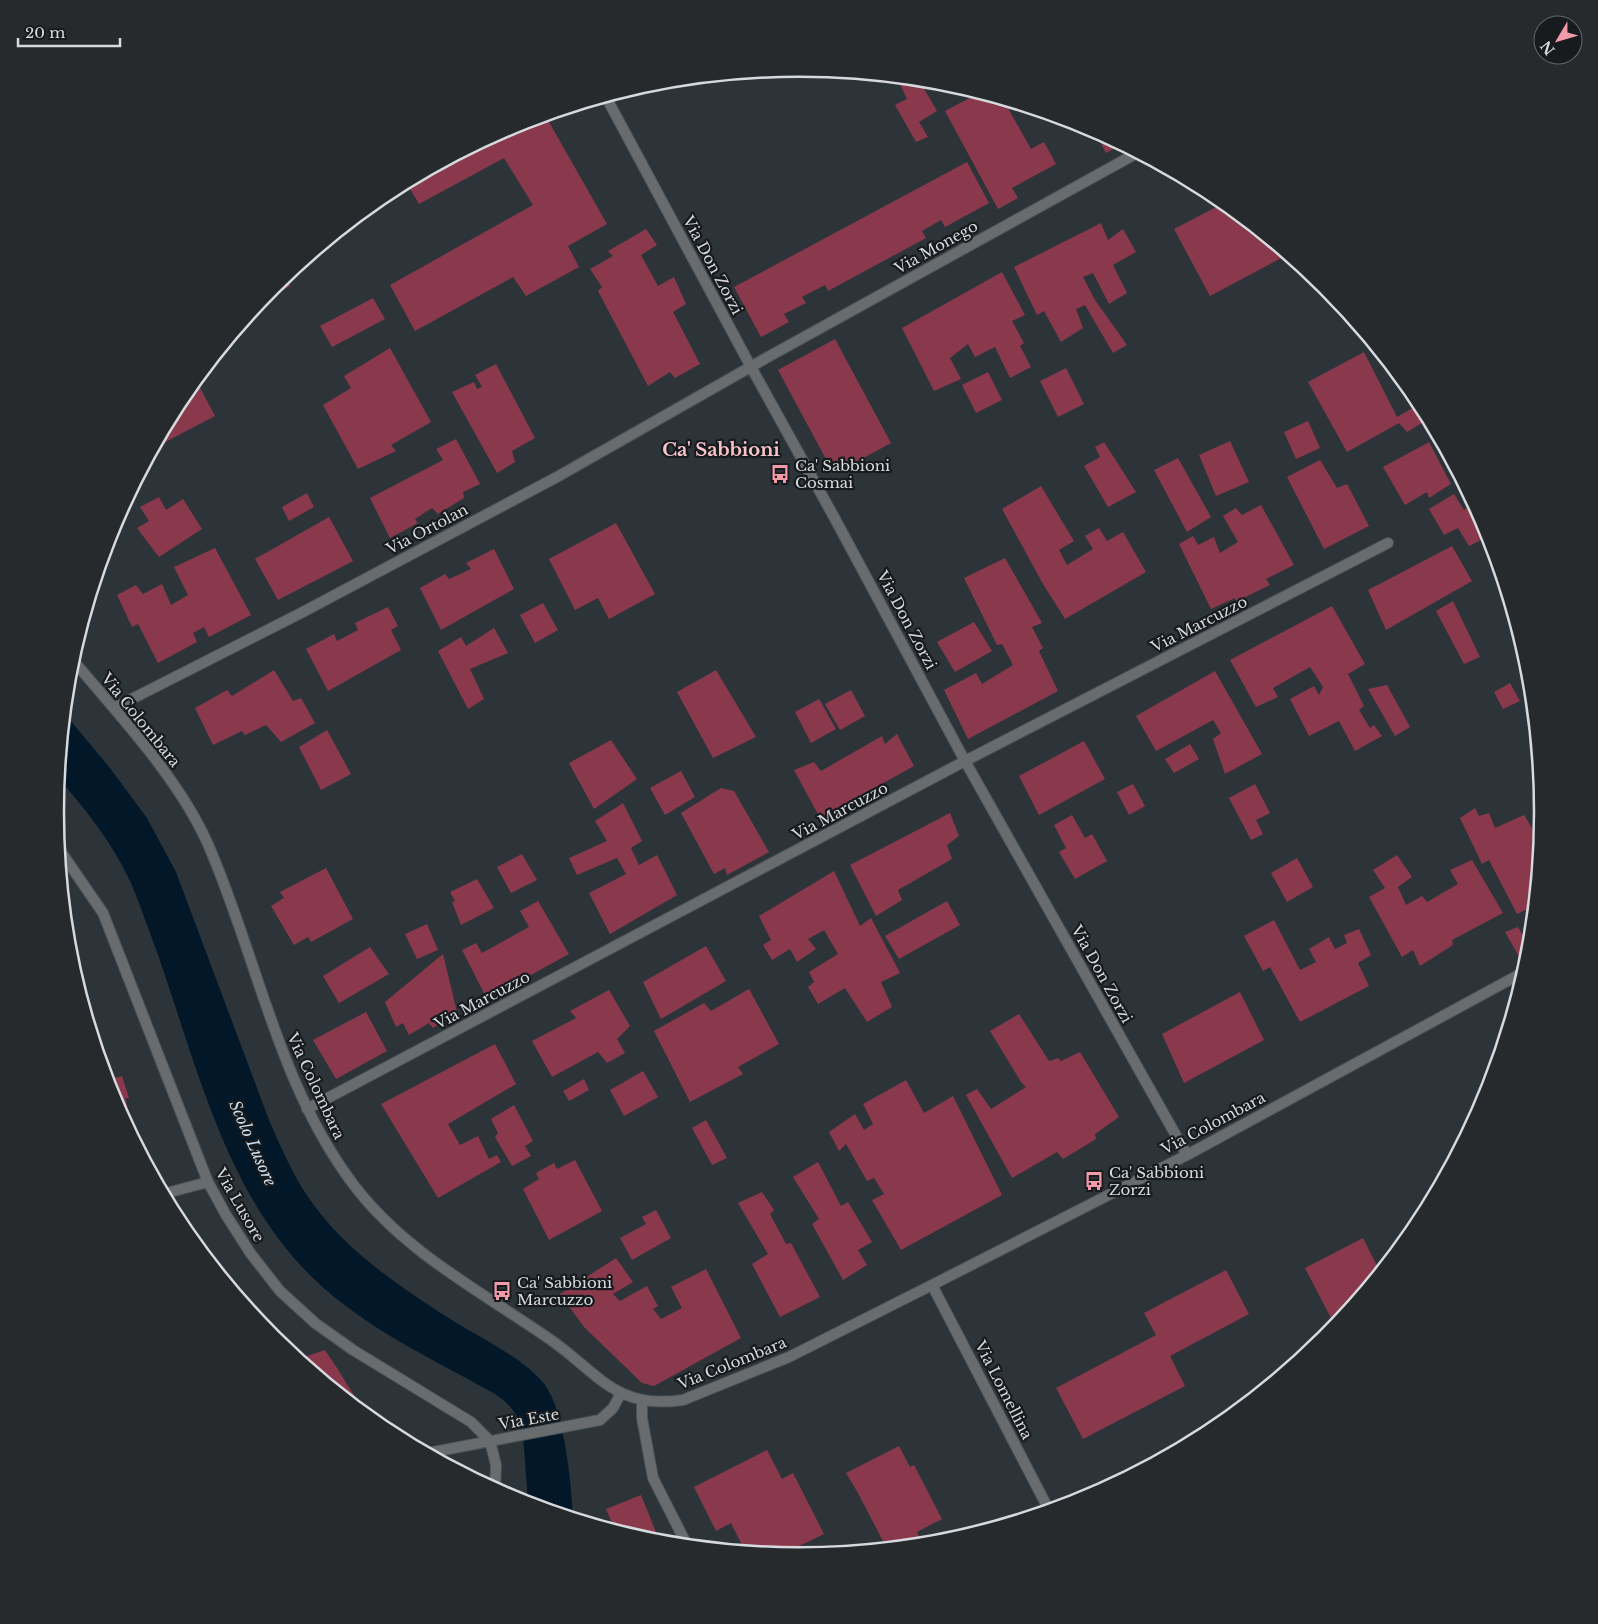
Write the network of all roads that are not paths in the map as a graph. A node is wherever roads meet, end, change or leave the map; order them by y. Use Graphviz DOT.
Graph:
graph roads {
  1 [pos="609,102"];
  2 [pos="1130,156"];
  3 [pos="751,367"];
  4 [pos="1388,543"];
  5 [pos="79,667"];
  6 [pos="114,708"];
  7 [pos="965,761"];
  8 [pos="65,858"];
  9 [pos="1515,977"];
  10 [pos="307,1109"];
  11 [pos="1187,1155"];
  12 [pos="208,1182"];
  13 [pos="170,1192"];
  14 [pos="932,1285"];
  15 [pos="621,1393"];
  16 [pos="642,1401"];
  17 [pos="490,1441"];
  18 [pos="436,1451"];
  19 [pos="495,1481"];
  20 [pos="1046,1504"];
  21 [pos="683,1538"];
  1 -- 3 [label="street, Via Don Zorzi"];
  2 -- 3 [label="street, Via Monego"];
  3 -- 6 [label="street, Via Ortolan"];
  3 -- 7 [label="street, Via Don Zorzi"];
  4 -- 7 [label="street, Via Marcuzzo"];
  5 -- 6 [label="street, Via Colombara"];
  6 -- 10 [label="street, Via Colombara"];
  7 -- 10 [label="street, Via Marcuzzo"];
  7 -- 11 [label="street, Via Don Zorzi"];
  8 -- 12 [label="street, Via Lusore"];
  9 -- 11 [label="street, Via Colombara"];
  10 -- 15 [label="street, Via Colombara"];
  11 -- 14 [label="street, Via Colombara"];
  12 -- 13 [label="street"];
  12 -- 17 [label="street, Via Lusore"];
  14 -- 16 [label="street, Via Colombara"];
  14 -- 20 [label="street, Via Lomellina"];
  15 -- 16 [label="street, Via Colombara"];
  15 -- 17 [label="street, Via Este"];
  16 -- 21 [label="street"];
  17 -- 18 [label="street, Via Este"];
  17 -- 19 [label="street"];
}
